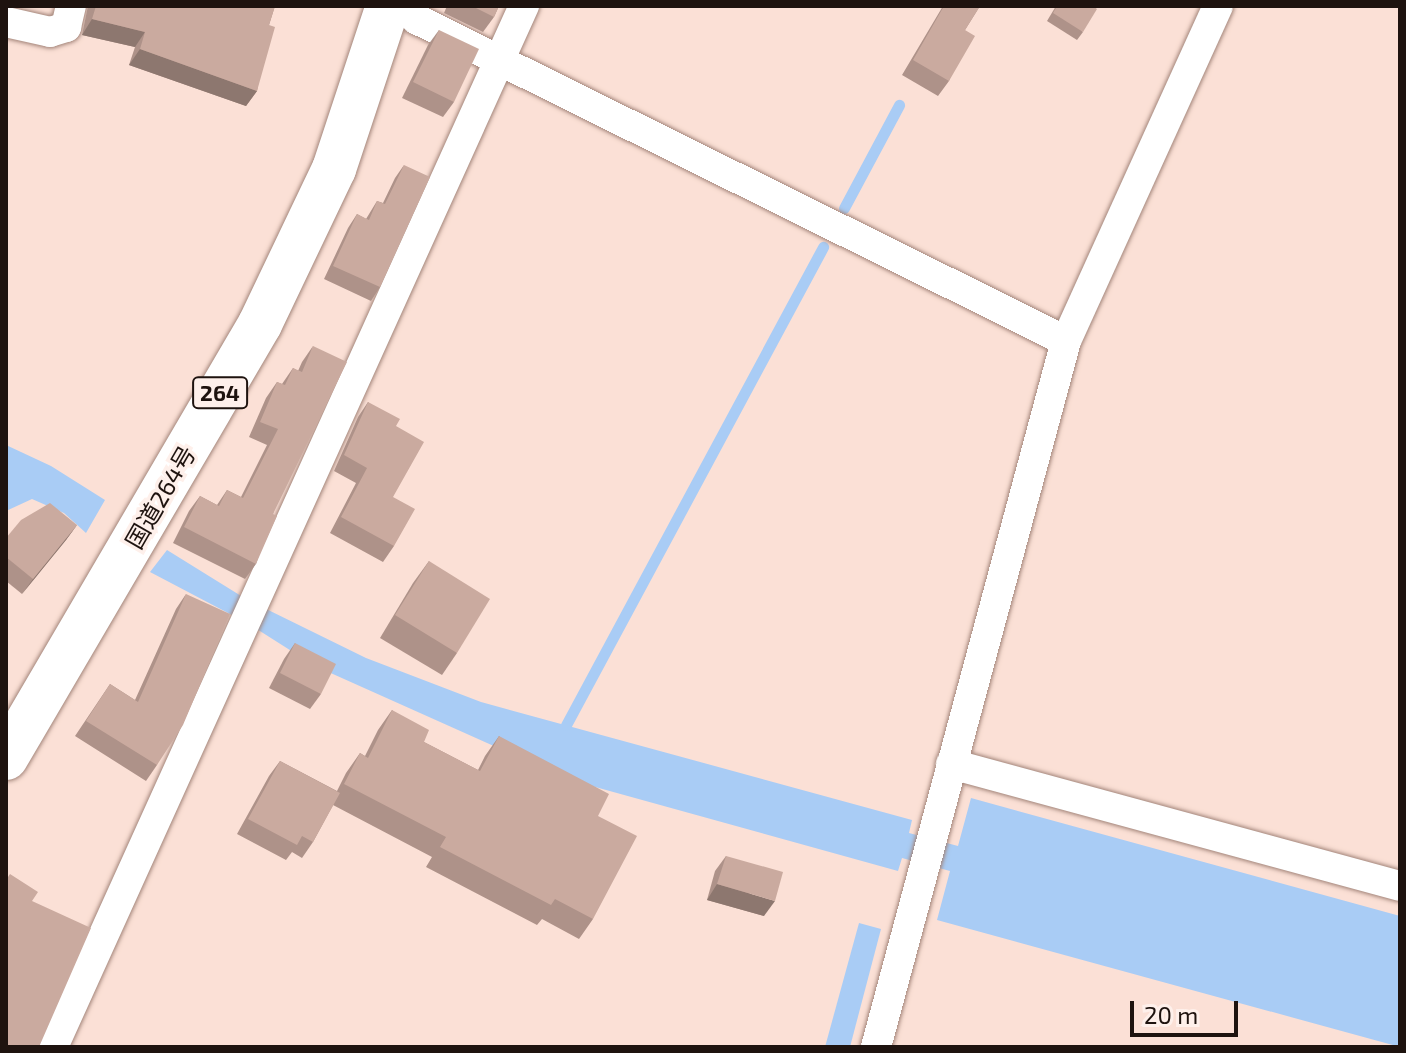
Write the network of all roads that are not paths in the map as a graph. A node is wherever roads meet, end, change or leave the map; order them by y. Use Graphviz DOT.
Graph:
graph roads {
  1 [pos="71,6"];
  2 [pos="388,6"];
  3 [pos="404,6"];
  4 [pos="524,6"];
  5 [pos="1218,6"];
  6 [pos="6,22"];
  7 [pos="500,60"];
  8 [pos="1066,341"];
  9 [pos="6,758"];
  10 [pos="951,764"];
  11 [pos="1400,886"];
  12 [pos="53,1047"];
  13 [pos="876,1047"];
  1 -- 6 [label="street"];
  2 -- 9 [label="highway, 国道264号 / 264"];
  3 -- 7 [label="street"];
  4 -- 7 [label="street"];
  5 -- 8 [label="street"];
  7 -- 8 [label="street"];
  7 -- 12 [label="street"];
  8 -- 10 [label="street"];
  10 -- 11 [label="street"];
  10 -- 13 [label="street"];
}
